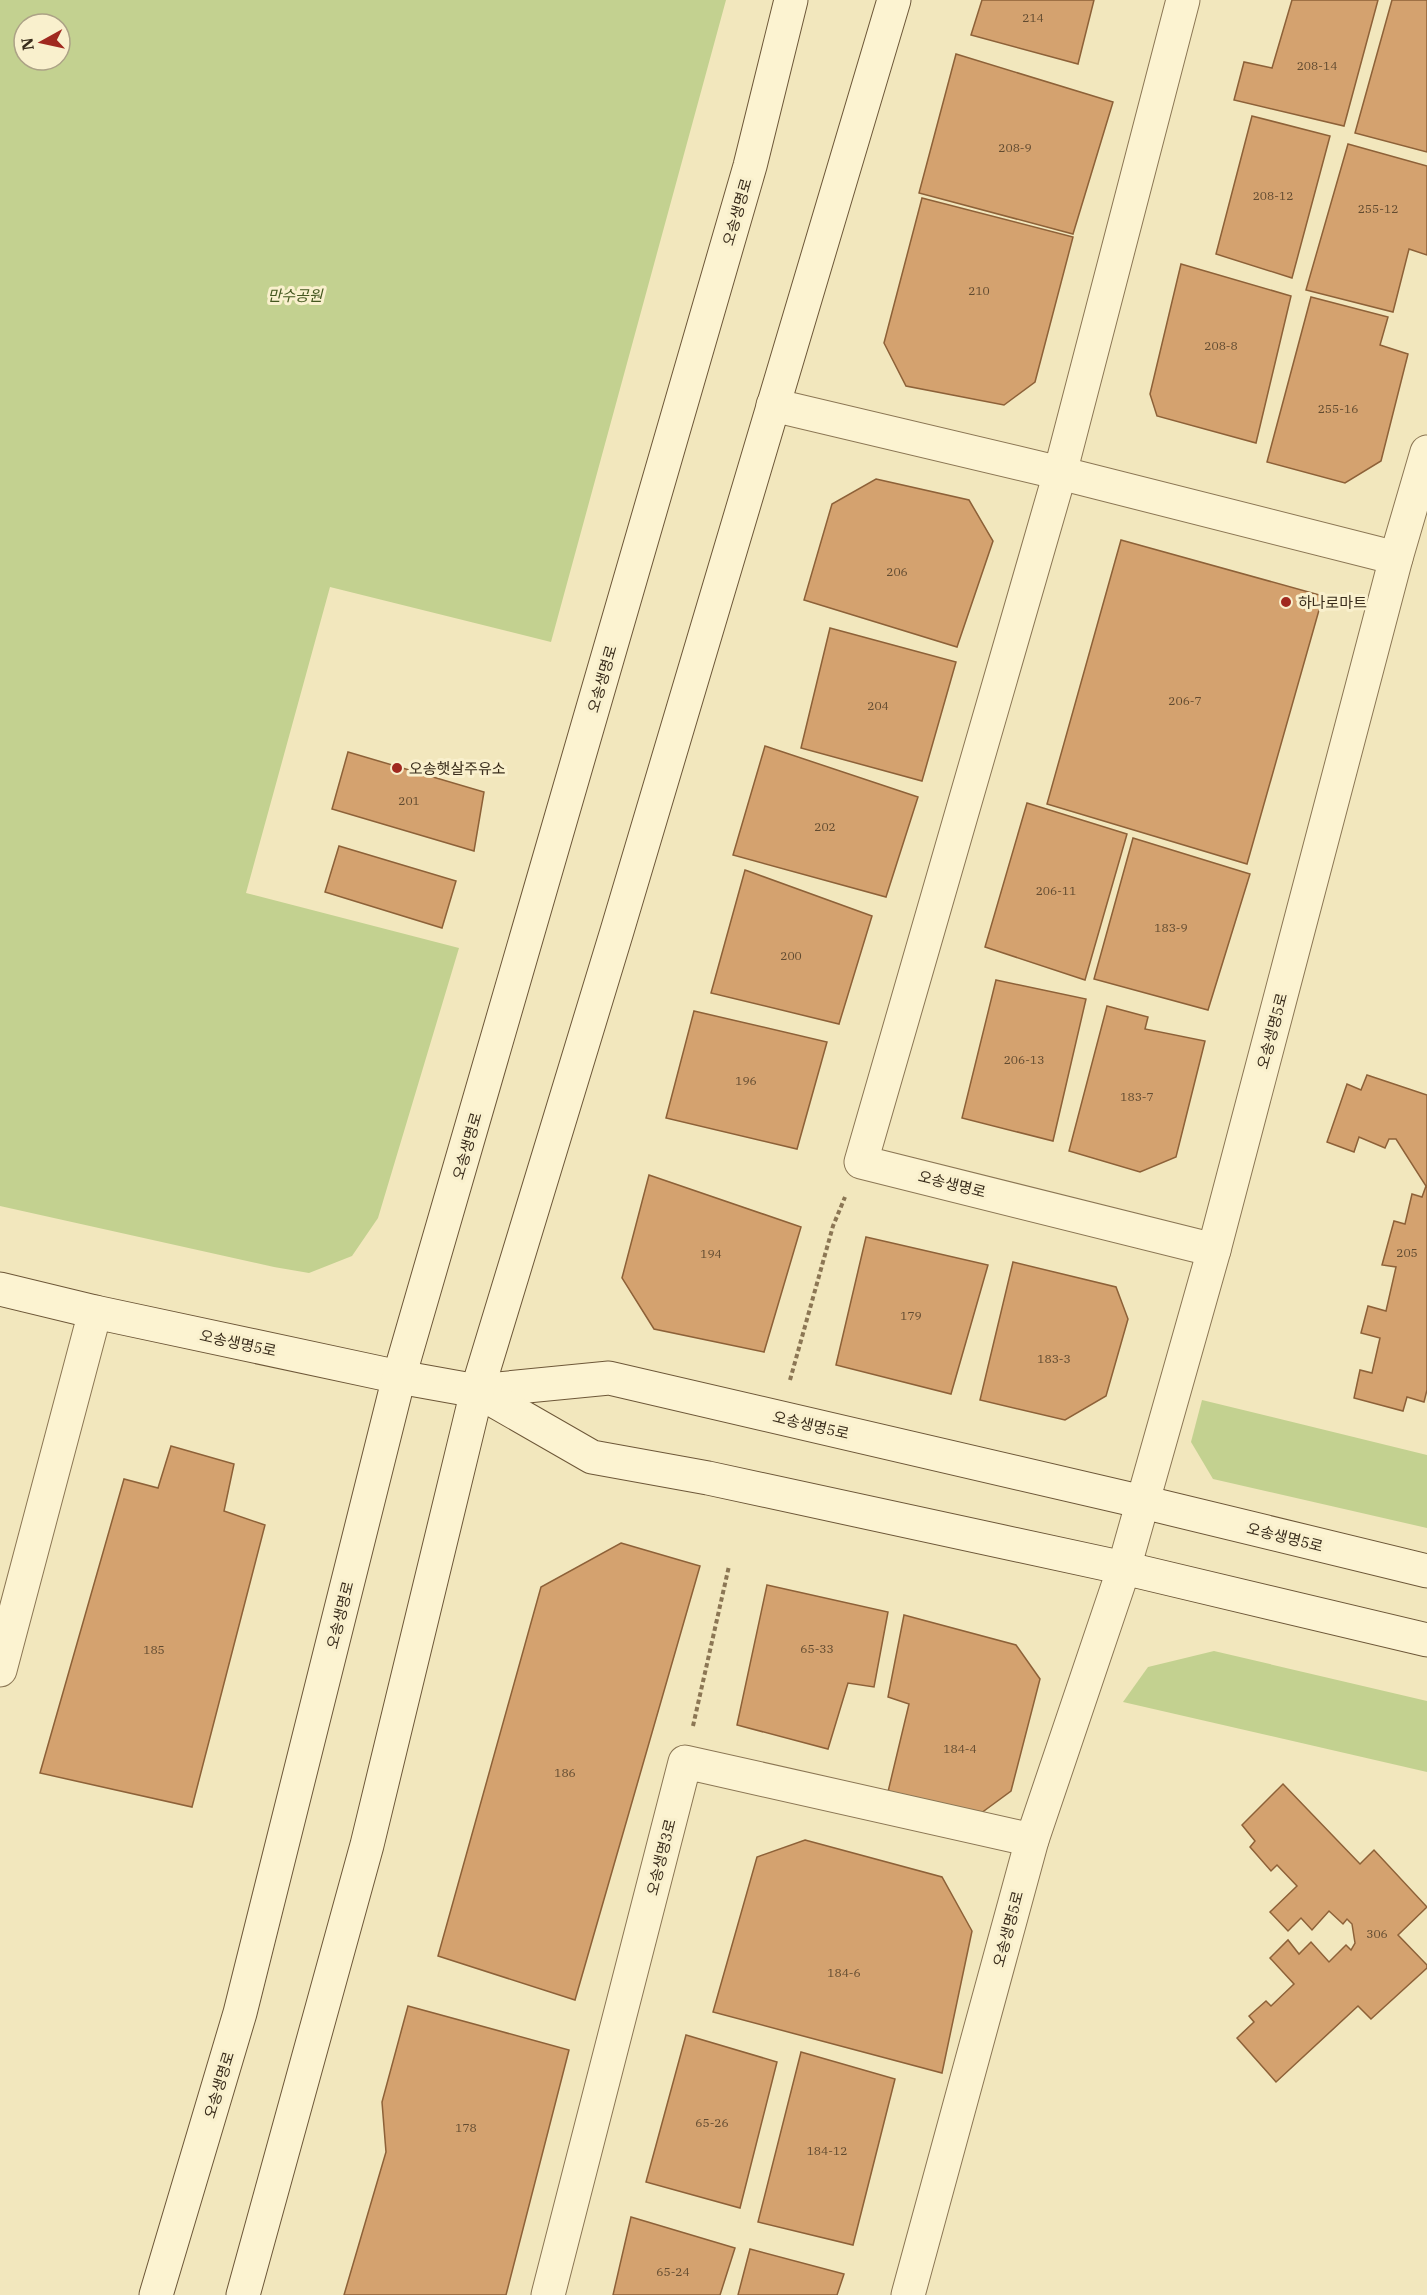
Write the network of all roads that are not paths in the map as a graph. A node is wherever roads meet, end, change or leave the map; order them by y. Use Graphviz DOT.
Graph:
graph roads {
  1 [pos="791,0"];
  2 [pos="894,0"];
  3 [pos="1183,0"];
  4 [pos="773,405"];
  5 [pos="1427,452"];
  6 [pos="1060,473"];
  7 [pos="1396,558"];
  8 [pos="1214,1250"];
  9 [pos="0,1289"];
  10 [pos="95,1312"];
  11 [pos="399,1377"];
  12 [pos="477,1391"];
  13 [pos="1143,1502"];
  14 [pos="1124,1568"];
  15 [pos="1427,1571"];
  16 [pos="1427,1640"];
  17 [pos="0,1670"];
  18 [pos="1032,1840"];
  19 [pos="156,2295"];
  20 [pos="243,2295"];
  21 [pos="548,2295"];
  22 [pos="909,2295"];
  1 -- 11 [label="street, 오송생명로"];
  2 -- 4 [label="street"];
  3 -- 6 [label="street"];
  4 -- 6 [label="street"];
  4 -- 12 [label="street"];
  5 -- 7 [label="street, 오송생명5로"];
  6 -- 7 [label="street"];
  6 -- 8 [label="street, 오송생명로"];
  7 -- 8 [label="street, 오송생명5로"];
  8 -- 13 [label="street, 오송생명5로"];
  9 -- 10 [label="street, 오송생명5로"];
  10 -- 11 [label="street, 오송생명5로"];
  10 -- 17 [label="street"];
  11 -- 12 [label="street, 오송생명5로"];
  11 -- 19 [label="street, 오송생명로"];
  12 -- 13 [label="street, 오송생명5로"];
  12 -- 14 [label="street, 오송생명5로"];
  12 -- 20 [label="street"];
  13 -- 14 [label="street, 오송생명5로"];
  13 -- 15 [label="street, 오송생명5로"];
  14 -- 16 [label="street, 오송생명5로"];
  14 -- 18 [label="street, 오송생명5로"];
  18 -- 21 [label="street, 오송생명3로"];
  18 -- 22 [label="street, 오송생명5로"];
}
